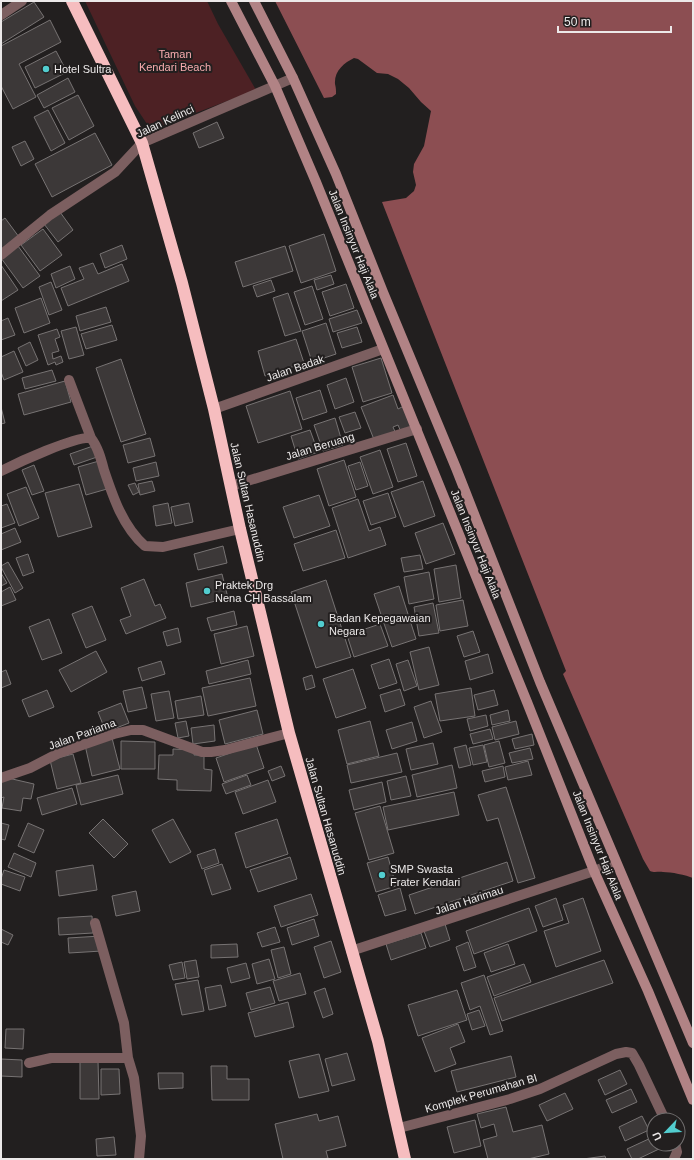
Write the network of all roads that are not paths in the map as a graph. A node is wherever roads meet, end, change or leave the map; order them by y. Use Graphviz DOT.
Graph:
graph roads {
  1 [pos="22,1"];
  2 [pos="72,1"];
  3 [pos="231,1"];
  4 [pos="254,1"];
  5 [pos="1,15"];
  6 [pos="292,78"];
  7 [pos="275,86"];
  8 [pos="142,144"];
  9 [pos="1,255"];
  10 [pos="383,349"];
  11 [pos="69,380"];
  12 [pos="214,409"];
  13 [pos="417,429"];
  14 [pos="91,438"];
  15 [pos="1,471"];
  16 [pos="231,486"];
  17 [pos="240,529"];
  18 [pos="289,733"];
  19 [pos="1,778"];
  20 [pos="616,863"];
  21 [pos="594,871"];
  22 [pos="95,923"];
  23 [pos="351,951"];
  24 [pos="693,1044"];
  25 [pos="128,1058"];
  26 [pos="29,1063"];
  27 [pos="693,1100"];
  28 [pos="661,1112"];
  29 [pos="399,1128"];
  30 [pos="139,1159"];
  31 [pos="406,1159"];
  1 -- 5 [label="street"];
  2 -- 8 [label="highway, Jalan Sultan Hasanuddin"];
  3 -- 7 [label="main road, Jalan Insinyur Haji Alala"];
  4 -- 6 [label="main road, Jalan Insinyur Haji Alala"];
  6 -- 7 [label="street, Jalan Kelinci"];
  6 -- 20 [label="main road, Jalan Insinyur Haji Alala"];
  7 -- 8 [label="street, Jalan Kelinci"];
  7 -- 10 [label="main road, Jalan Insinyur Haji Alala"];
  8 -- 9 [label="street, Jalan Kelinci"];
  8 -- 12 [label="highway, Jalan Sultan Hasanuddin"];
  10 -- 12 [label="street, Jalan Badak"];
  10 -- 13 [label="main road, Jalan Insinyur Haji Alala"];
  11 -- 14 [label="street"];
  12 -- 16 [label="highway, Jalan Sultan Hasanuddin"];
  13 -- 16 [label="street, Jalan Beruang"];
  13 -- 21 [label="main road, Jalan Insinyur Haji Alala"];
  14 -- 15 [label="street"];
  14 -- 17 [label="street"];
  16 -- 17 [label="highway, Jalan Sultan Hasanuddin"];
  17 -- 18 [label="highway, Jalan Sultan Hasanuddin"];
  18 -- 19 [label="street, Jalan Pariama"];
  18 -- 23 [label="highway, Jalan Sultan Hasanuddin"];
  20 -- 21 [label="street, Jalan Harimau"];
  20 -- 24 [label="main road, Jalan Insinyur Haji Alala"];
  21 -- 23 [label="street, Jalan Harimau"];
  21 -- 27 [label="main road, Jalan Insinyur Haji Alala"];
  22 -- 25 [label="street"];
  23 -- 29 [label="highway, Jalan Sultan Hasanuddin"];
  25 -- 26 [label="street"];
  25 -- 30 [label="street"];
  28 -- 29 [label="street, Komplek Perumahan BI"];
  29 -- 31 [label="highway, Jalan Sultan Hasanuddin"];
}
